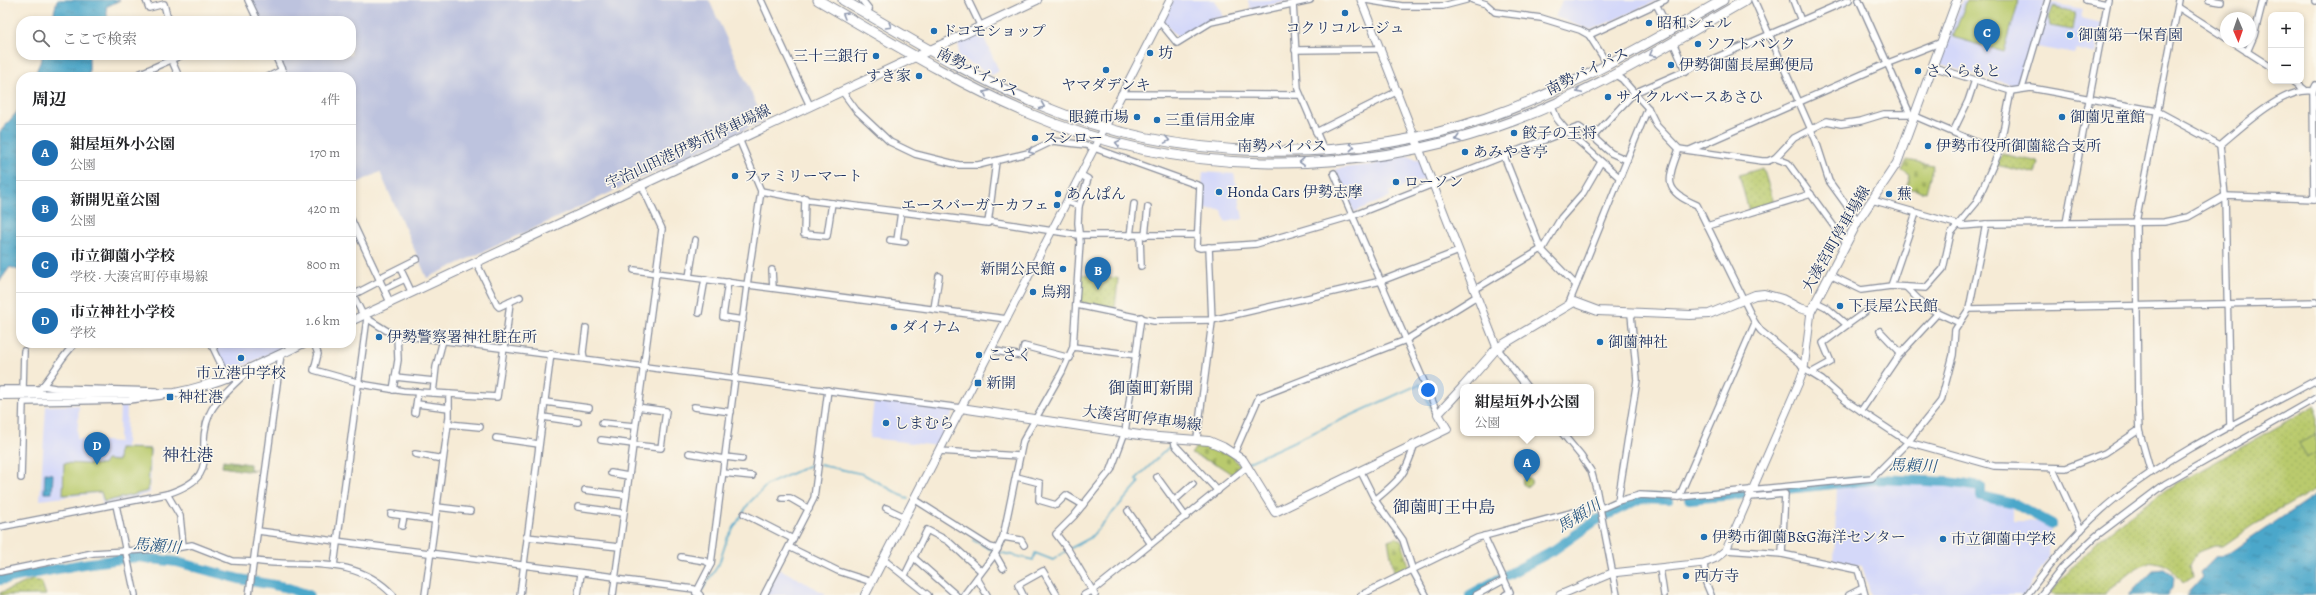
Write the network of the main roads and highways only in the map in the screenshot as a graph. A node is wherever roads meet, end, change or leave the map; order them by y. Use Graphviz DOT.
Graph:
graph roads {
  1 [pos="818,0"];
  2 [pos="843,0"];
  3 [pos="1037,0"];
  4 [pos="1724,0"];
  5 [pos="1746,0"];
  6 [pos="1957,0"];
  7 [pos="930,49"];
  8 [pos="915,56"];
  9 [pos="356,319"];
  10 [pos="294,348"];
  11 [pos="1466,384"];
  12 [pos="1460,390"];
  13 [pos="0,395"];
  14 [pos="865,595"];
  8 -- 1 [label="highway, 南勢バイパス, one-way"];
  2 -- 7 [label="highway, 南勢バイパス, one-way"];
  3 -- 7 [label="main road, 宇治山田港伊勢市停車場線"];
  7 -- 4 [label="highway, 南勢バイパス, one-way"];
  5 -- 8 [label="highway, 南勢バイパス, one-way"];
  6 -- 11 [label="main road, 大湊宮町停車場線"];
  7 -- 8 [label="main road, 宇治山田港伊勢市停車場線"];
  8 -- 9 [label="main road, 宇治山田港伊勢市停車場線"];
  10 -- 13 [label="main road"];
  12 -- 14 [label="main road, 大湊宮町停車場線"];
}
